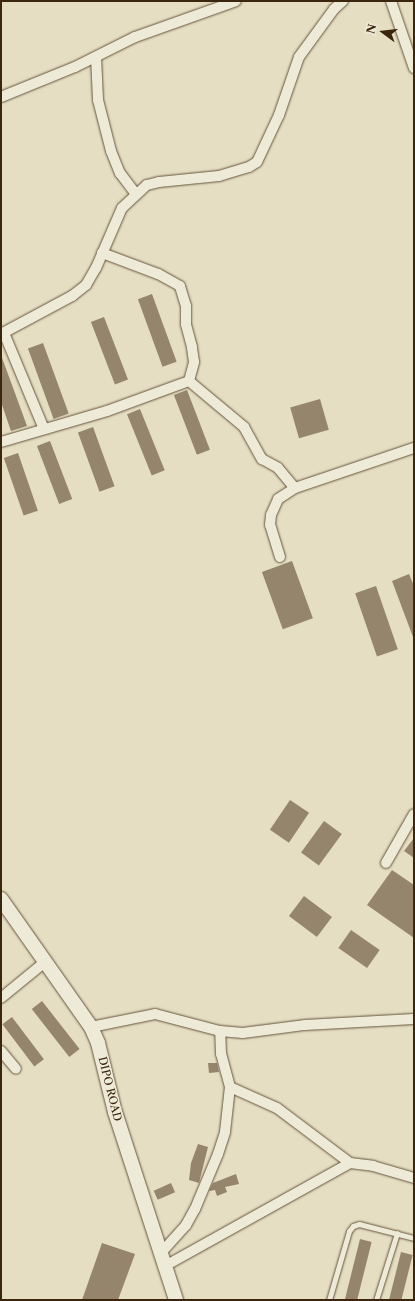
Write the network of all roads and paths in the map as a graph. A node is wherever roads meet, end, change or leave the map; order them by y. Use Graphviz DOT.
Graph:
graph roads {
  1 [pos="236,1"];
  2 [pos="343,1"];
  3 [pos="391,1"];
  4 [pos="96,57"];
  5 [pos="414,68"];
  6 [pos="1,97"];
  7 [pos="136,194"];
  8 [pos="102,253"];
  9 [pos="2,334"];
  10 [pos="188,381"];
  11 [pos="44,429"];
  12 [pos="1,442"];
  13 [pos="414,448"];
  14 [pos="295,488"];
  15 [pos="280,557"];
  16 [pos="414,814"];
  17 [pos="386,862"];
  18 [pos="2,902"];
  19 [pos="46,962"];
  20 [pos="1,998"];
  21 [pos="414,1019"];
  22 [pos="91,1027"];
  23 [pos="220,1031"];
  24 [pos="1,1051"];
  25 [pos="16,1069"];
  26 [pos="230,1087"];
  27 [pos="350,1163"];
  28 [pos="414,1178"];
  29 [pos="397,1233"];
  30 [pos="414,1238"];
  31 [pos="162,1260"];
  32 [pos="176,1300"];
  33 [pos="329,1300"];
  34 [pos="376,1300"];
  1 -- 4 [label="street"];
  2 -- 7 [label="street"];
  3 -- 5 [label="street"];
  4 -- 6 [label="street"];
  4 -- 7 [label="street"];
  7 -- 8 [label="street"];
  8 -- 9 [label="street"];
  8 -- 10 [label="street"];
  9 -- 11 [label="street"];
  10 -- 11 [label="street"];
  10 -- 14 [label="street"];
  11 -- 12 [label="street"];
  13 -- 14 [label="street"];
  14 -- 15 [label="street"];
  16 -- 17 [label="street"];
  18 -- 19 [label="main road, DIPO ROAD"];
  19 -- 20 [label="street"];
  19 -- 22 [label="main road, DIPO ROAD"];
  21 -- 23 [label="street"];
  22 -- 23 [label="street"];
  22 -- 31 [label="main road, DIPO ROAD"];
  23 -- 26 [label="street"];
  24 -- 25 [label="street"];
  26 -- 27 [label="street"];
  26 -- 31 [label="street"];
  27 -- 28 [label="street"];
  27 -- 31 [label="street"];
  29 -- 30 [label="lane"];
  29 -- 33 [label="lane"];
  29 -- 34 [label="lane"];
  31 -- 32 [label="main road, DIPO ROAD"];
}
